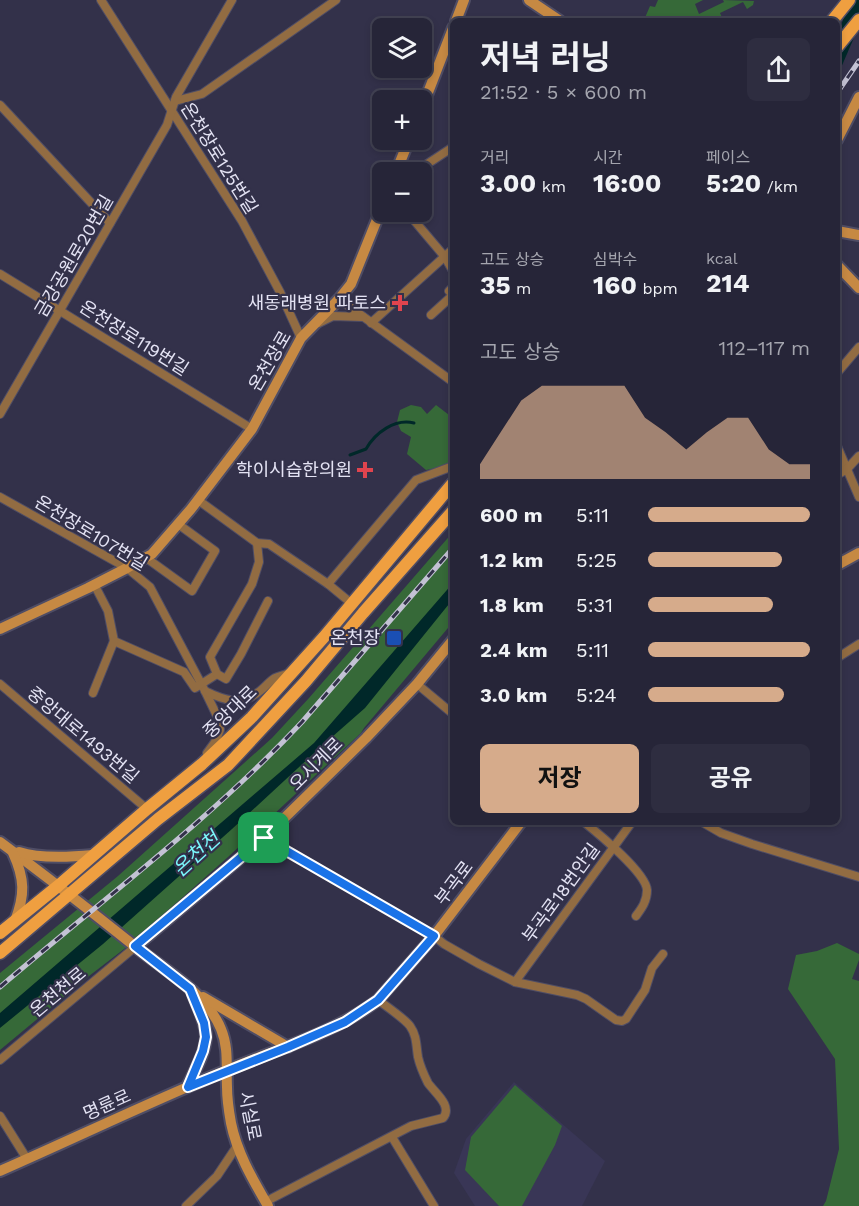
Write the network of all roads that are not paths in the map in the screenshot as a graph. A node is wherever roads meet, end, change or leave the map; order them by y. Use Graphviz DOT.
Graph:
graph roads {
  1 [pos="101,0"];
  2 [pos="232,0"];
  3 [pos="336,0"];
  4 [pos="464,0"];
  5 [pos="529,0"];
  6 [pos="849,0"];
  7 [pos="457,18"];
  8 [pos="556,18"];
  9 [pos="834,18"];
  10 [pos="859,20"];
  11 [pos="450,36"];
  12 [pos="840,43"];
  13 [pos="429,90"];
  14 [pos="859,97"];
  15 [pos="175,101"];
  16 [pos="0,105"];
  17 [pos="171,110"];
  18 [pos="840,134"];
  19 [pos="450,149"];
  20 [pos="430,162"];
  21 [pos="376,222"];
  22 [pos="415,222"];
  23 [pos="110,223"];
  24 [pos="840,232"];
  25 [pos="859,236"];
  26 [pos="266,246"];
  27 [pos="258,251"];
  28 [pos="450,252"];
  29 [pos="445,257"];
  30 [pos="450,266"];
  31 [pos="840,268"];
  32 [pos="0,274"];
  33 [pos="859,288"];
  34 [pos="450,298"];
  35 [pos="339,299"];
  36 [pos="61,311"];
  37 [pos="431,315"];
  38 [pos="363,317"];
  39 [pos="371,323"];
  40 [pos="312,326"];
  41 [pos="301,338"];
  42 [pos="859,346"];
  43 [pos="840,369"];
  44 [pos="450,380"];
  45 [pos="0,414"];
  46 [pos="252,429"];
  47 [pos="840,453"];
  48 [pos="859,456"];
  49 [pos="450,467"];
  50 [pos="847,469"];
  51 [pos="840,473"];
  52 [pos="450,487"];
  53 [pos="0,497"];
  54 [pos="859,497"];
  55 [pos="198,500"];
  56 [pos="450,514"];
  57 [pos="178,524"];
  58 [pos="257,543"];
  59 [pos="859,553"];
  60 [pos="145,557"];
  61 [pos="840,563"];
  62 [pos="127,568"];
  63 [pos="94,584"];
  64 [pos="328,584"];
  65 [pos="268,602"];
  66 [pos="351,603"];
  67 [pos="0,629"];
  68 [pos="114,641"];
  69 [pos="450,644"];
  70 [pos="859,644"];
  71 [pos="840,656"];
  72 [pos="295,671"];
  73 [pos="217,674"];
  74 [pos="0,684"];
  75 [pos="417,684"];
  76 [pos="203,687"];
  77 [pos="93,693"];
  78 [pos="450,712"];
  79 [pos="202,764"];
  80 [pos="147,809"];
  81 [pos="519,825"];
  82 [pos="588,825"];
  83 [pos="630,825"];
  84 [pos="707,825"];
  85 [pos="264,838"];
  86 [pos="0,842"];
  87 [pos="614,847"];
  88 [pos="11,850"];
  89 [pos="93,855"];
  90 [pos="859,877"];
  91 [pos="58,886"];
  92 [pos="70,894"];
  93 [pos="636,916"];
  94 [pos="15,921"];
  95 [pos="0,933"];
  96 [pos="434,936"];
  97 [pos="133,945"];
  98 [pos="0,953"];
  99 [pos="663,954"];
  100 [pos="515,982"];
  101 [pos="190,989"];
  102 [pos="378,1000"];
  103 [pos="288,1047"];
  104 [pos="0,1060"];
  105 [pos="227,1070"];
  106 [pos="188,1087"];
  107 [pos="0,1116"];
  108 [pos="392,1137"];
  109 [pos="237,1146"];
  110 [pos="27,1159"];
  111 [pos="0,1171"];
  112 [pos="266,1204"];
  113 [pos="186,1206"];
  114 [pos="434,1206"];
  1 -- 17 [label="street, 온천장로125번길"];
  2 -- 15 [label="street, 금강공원로20번길"];
  3 -- 15 [label="street"];
  4 -- 7 [label="main road"];
  5 -- 8 [label="main road"];
  6 -- 9 [label="main road"];
  10 -- 12 [label="main road"];
  11 -- 13 [label="main road"];
  14 -- 18 [label="main road"];
  15 -- 17 [label="street, 금강공원로20번길"];
  16 -- 23 [label="street"];
  17 -- 23 [label="street, 금강공원로20번길"];
  17 -- 27 [label="street, 온천장로125번길"];
  19 -- 20 [label="street"];
  21 -- 35 [label="main road, 온천장로"];
  22 -- 29 [label="street"];
  23 -- 36 [label="street, 금강공원로20번길"];
  24 -- 25 [label="main road"];
  26 -- 27 [label="street"];
  27 -- 41 [label="street, 온천장로125번길"];
  28 -- 29 [label="street"];
  29 -- 30 [label="street"];
  29 -- 39 [label="street"];
  31 -- 33 [label="main road"];
  32 -- 36 [label="street, 온천장로119번길"];
  34 -- 37 [label="street"];
  35 -- 38 [label="street"];
  35 -- 40 [label="main road, 온천장로"];
  36 -- 45 [label="street, 금강공원로20번길"];
  36 -- 46 [label="street, 온천장로119번길"];
  38 -- 39 [label="street"];
  38 -- 40 [label="street"];
  39 -- 44 [label="street"];
  40 -- 41 [label="main road, 온천장로"];
  41 -- 46 [label="main road, 온천장로"];
  42 -- 43 [label="street"];
  46 -- 55 [label="main road, 온천장로"];
  47 -- 50 [label="street"];
  48 -- 50 [label="street"];
  49 -- 64 [label="street"];
  50 -- 51 [label="street"];
  50 -- 54 [label="street"];
  52 -- 66 [label="main road, 중앙대로"];
  53 -- 62 [label="street, 온천장로107번길"];
  55 -- 57 [label="main road, 온천장로"];
  55 -- 58 [label="street"];
  56 -- 92 [label="main road, 중앙대로"];
  57 -- 60 [label="main road, 온천장로"];
  57 -- 60 [label="street"];
  58 -- 64 [label="street"];
  58 -- 73 [label="street"];
  59 -- 61 [label="main road"];
  60 -- 62 [label="main road, 온천장로"];
  62 -- 63 [label="main road, 온천장로"];
  62 -- 76 [label="street, 온천장로107번길"];
  63 -- 67 [label="main road, 온천장로"];
  63 -- 68 [label="street"];
  64 -- 66 [label="street"];
  65 -- 73 [label="street, 중앙대로"];
  66 -- 72 [label="main road, 중앙대로"];
  68 -- 76 [label="street"];
  68 -- 77 [label="street"];
  69 -- 75 [label="main road, 오시게로"];
  70 -- 71 [label="street"];
  72 -- 76 [label="street"];
  72 -- 79 [label="main road, 중앙대로"];
  73 -- 76 [label="street"];
  74 -- 80 [label="street, 중앙대로1493번길"];
  75 -- 78 [label="street"];
  75 -- 85 [label="main road, 오시게로"];
  76 -- 79 [label="street, 온천장로107번길"];
  79 -- 80 [label="main road, 중앙대로"];
  80 -- 89 [label="main road, 중앙대로"];
  81 -- 96 [label="main road, 부곡로"];
  82 -- 87 [label="street"];
  83 -- 87 [label="street, 부곡로18번안길"];
  84 -- 90 [label="street"];
  85 -- 96 [label="street"];
  85 -- 97 [label="main road, 오시게로"];
  86 -- 88 [label="main road, 시실로"];
  87 -- 93 [label="street"];
  87 -- 100 [label="street, 부곡로18번안길"];
  88 -- 89 [label="main road"];
  88 -- 91 [label="main road, 시실로"];
  88 -- 94 [label="main road"];
  89 -- 91 [label="main road, 중앙대로"];
  91 -- 92 [label="main road, 시실로"];
  91 -- 94 [label="main road, 중앙대로"];
  92 -- 97 [label="main road, 시실로"];
  92 -- 98 [label="main road, 중앙대로"];
  94 -- 95 [label="main road, 중앙대로"];
  96 -- 100 [label="street"];
  96 -- 102 [label="main road, 부곡로"];
  97 -- 101 [label="main road, 시실로"];
  97 -- 104 [label="street, 온천천로"];
  99 -- 100 [label="street"];
  101 -- 103 [label="main road"];
  101 -- 105 [label="main road, 시실로"];
  101 -- 106 [label="main road"];
  102 -- 103 [label="main road, 부곡로"];
  102 -- 108 [label="street"];
  103 -- 105 [label="main road, 부곡로"];
  105 -- 106 [label="main road, 명륜로"];
  105 -- 109 [label="main road, 시실로"];
  106 -- 110 [label="main road, 명륜로"];
  107 -- 110 [label="street"];
  108 -- 112 [label="street"];
  108 -- 114 [label="street"];
  109 -- 112 [label="main road, 시실로"];
  109 -- 113 [label="street"];
  110 -- 111 [label="main road, 명륜로"];
}
